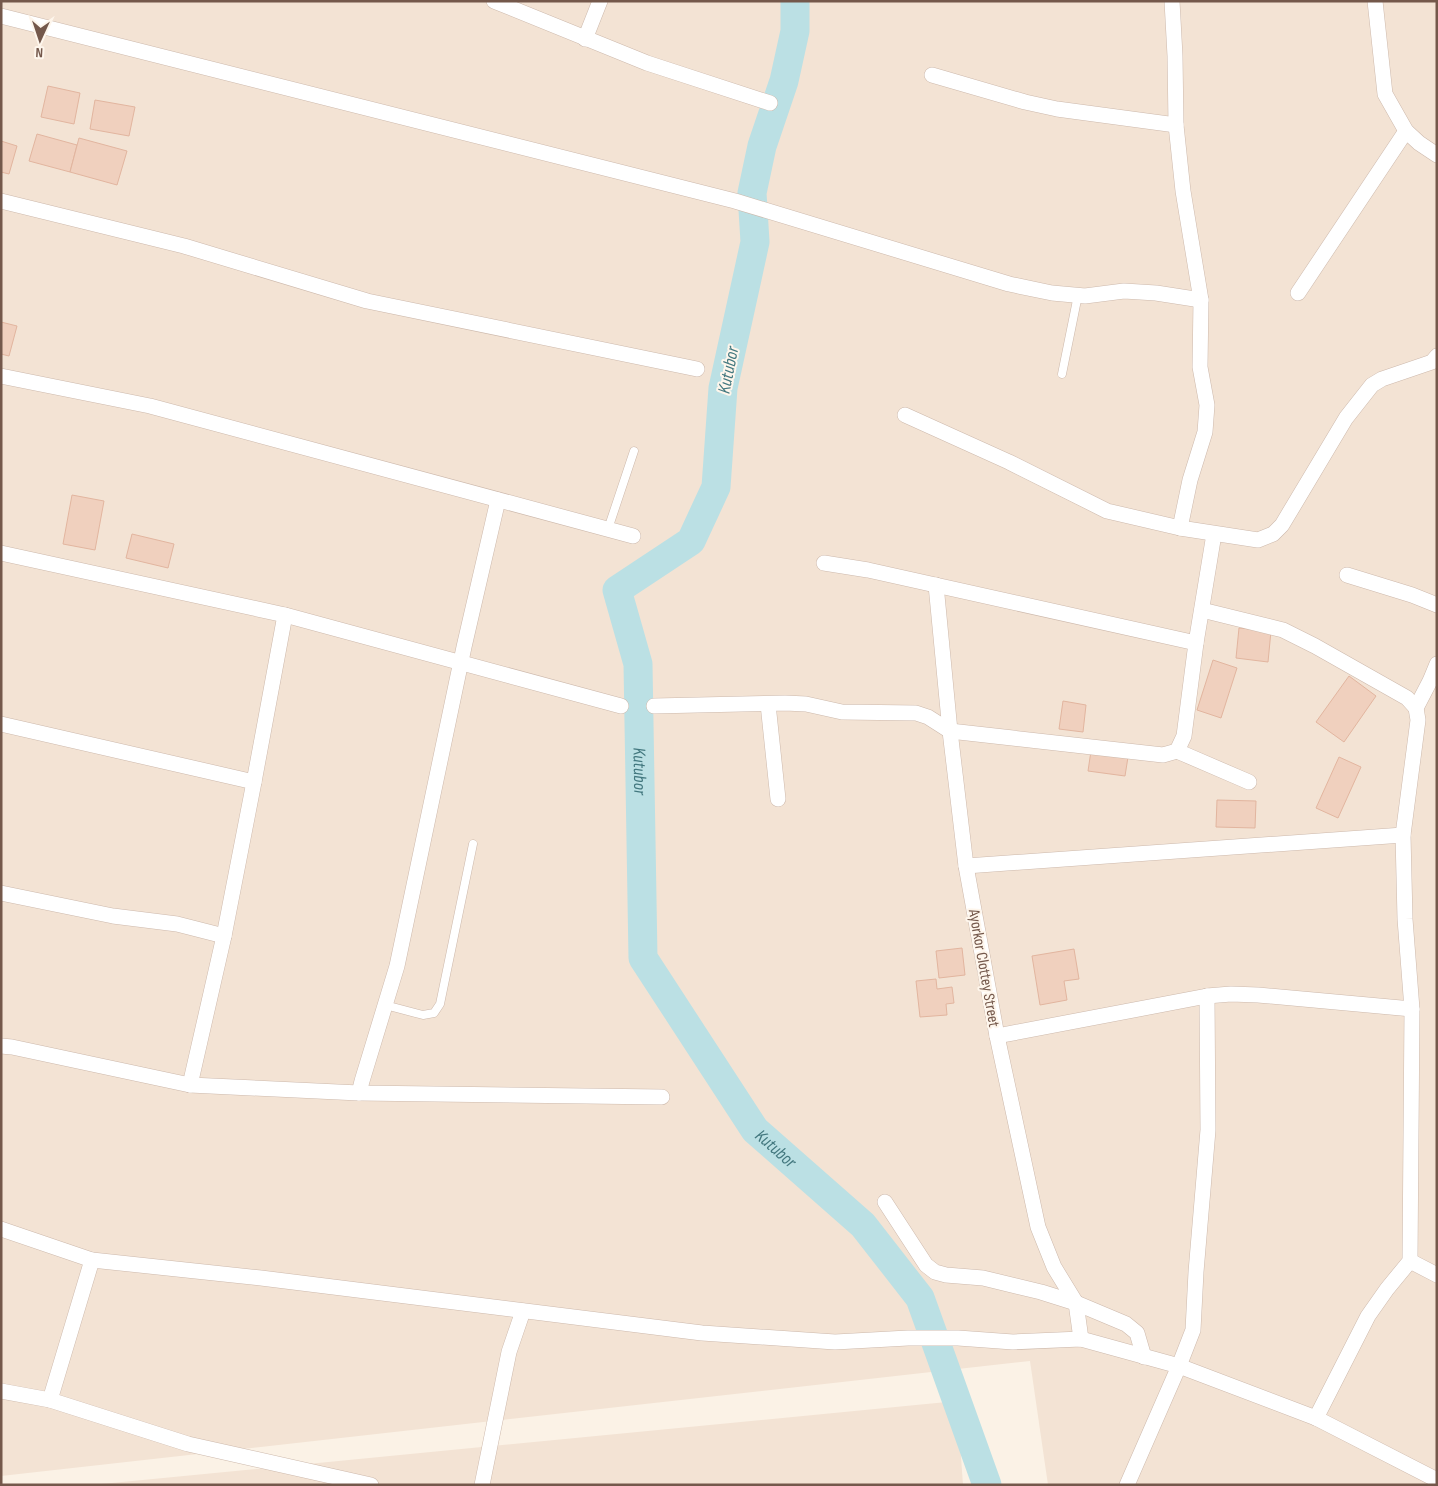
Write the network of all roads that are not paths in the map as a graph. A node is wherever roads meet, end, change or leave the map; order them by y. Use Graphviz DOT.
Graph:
graph roads {
  1 [pos="494,1"];
  2 [pos="600,1"];
  3 [pos="1172,1"];
  4 [pos="1375,1"];
  5 [pos="1,16"];
  6 [pos="585,39"];
  7 [pos="932,74"];
  8 [pos="770,103"];
  9 [pos="1176,125"];
  10 [pos="1406,131"];
  11 [pos="1437,155"];
  12 [pos="1,201"];
  13 [pos="1298,293"];
  14 [pos="1078,295"];
  15 [pos="1201,300"];
  16 [pos="1437,356"];
  17 [pos="697,369"];
  18 [pos="1062,374"];
  19 [pos="1,376"];
  20 [pos="905,415"];
  21 [pos="634,451"];
  22 [pos="498,500"];
  23 [pos="1180,528"];
  24 [pos="608,529"];
  25 [pos="1214,534"];
  26 [pos="633,536"];
  27 [pos="1,553"];
  28 [pos="824,563"];
  29 [pos="1347,575"];
  30 [pos="936,585"];
  31 [pos="1437,605"];
  32 [pos="1202,610"];
  33 [pos="285,615"];
  34 [pos="1196,643"];
  35 [pos="462,662"];
  36 [pos="1437,664"];
  37 [pos="768,704"];
  38 [pos="621,706"];
  39 [pos="654,706"];
  40 [pos="1416,708"];
  41 [pos="1,724"];
  42 [pos="950,731"];
  43 [pos="1177,751"];
  44 [pos="254,782"];
  45 [pos="1249,782"];
  46 [pos="778,800"];
  47 [pos="1403,835"];
  48 [pos="473,844"];
  49 [pos="966,866"];
  50 [pos="1,893"];
  51 [pos="224,936"];
  52 [pos="1207,996"];
  53 [pos="385,1005"];
  54 [pos="1412,1009"];
  55 [pos="997,1036"];
  56 [pos="1,1046"];
  57 [pos="190,1085"];
  58 [pos="359,1093"];
  59 [pos="662,1097"];
  60 [pos="885,1202"];
  61 [pos="1,1229"];
  62 [pos="92,1260"];
  63 [pos="1410,1261"];
  64 [pos="1437,1275"];
  65 [pos="1076,1303"];
  66 [pos="523,1311"];
  67 [pos="1080,1339"];
  68 [pos="1144,1357"];
  69 [pos="1179,1366"];
  70 [pos="1,1391"];
  71 [pos="50,1400"];
  72 [pos="1316,1418"];
  73 [pos="1437,1480"];
  74 [pos="371,1485"];
  75 [pos="482,1485"];
  76 [pos="1127,1485"];
  1 -- 6 [label="street"];
  2 -- 6 [label="street"];
  3 -- 9 [label="street"];
  4 -- 10 [label="street"];
  5 -- 14 [label="street"];
  6 -- 8 [label="street"];
  7 -- 9 [label="street"];
  9 -- 15 [label="street"];
  10 -- 11 [label="street"];
  10 -- 13 [label="street"];
  12 -- 17 [label="street"];
  14 -- 15 [label="street"];
  14 -- 18 [label="lane"];
  15 -- 23 [label="street"];
  16 -- 25 [label="street"];
  19 -- 22 [label="street"];
  20 -- 23 [label="street"];
  21 -- 24 [label="lane"];
  22 -- 24 [label="street"];
  22 -- 35 [label="street"];
  23 -- 25 [label="street"];
  24 -- 26 [label="street"];
  25 -- 32 [label="street"];
  27 -- 33 [label="street"];
  28 -- 30 [label="street"];
  29 -- 31 [label="street"];
  30 -- 34 [label="street"];
  30 -- 42 [label="street, Ayorkor Clottey Street"];
  32 -- 34 [label="street"];
  32 -- 40 [label="street"];
  33 -- 35 [label="street"];
  33 -- 44 [label="street"];
  34 -- 43 [label="street"];
  35 -- 38 [label="street"];
  35 -- 53 [label="street"];
  36 -- 40 [label="street"];
  37 -- 39 [label="street"];
  37 -- 42 [label="street"];
  37 -- 46 [label="street"];
  40 -- 47 [label="street"];
  41 -- 44 [label="street"];
  42 -- 43 [label="street"];
  42 -- 49 [label="street, Ayorkor Clottey Street"];
  43 -- 45 [label="street"];
  44 -- 51 [label="street"];
  47 -- 49 [label="street"];
  47 -- 54 [label="street"];
  48 -- 53 [label="lane"];
  49 -- 55 [label="street, Ayorkor Clottey Street"];
  50 -- 51 [label="street"];
  51 -- 57 [label="street"];
  52 -- 54 [label="street"];
  52 -- 55 [label="street"];
  52 -- 69 [label="street"];
  53 -- 58 [label="street"];
  54 -- 63 [label="street"];
  55 -- 65 [label="street, Ayorkor Clottey Street"];
  56 -- 57 [label="street"];
  57 -- 58 [label="street"];
  58 -- 59 [label="street"];
  60 -- 65 [label="street"];
  61 -- 62 [label="street"];
  62 -- 66 [label="street"];
  62 -- 71 [label="street"];
  63 -- 64 [label="street"];
  63 -- 72 [label="street"];
  65 -- 67 [label="street, Ayorkor Clottey Street"];
  65 -- 68 [label="street"];
  66 -- 67 [label="street"];
  66 -- 75 [label="street"];
  67 -- 68 [label="street"];
  68 -- 69 [label="street"];
  69 -- 72 [label="street"];
  69 -- 76 [label="street"];
  70 -- 71 [label="street"];
  71 -- 74 [label="street"];
  72 -- 73 [label="street"];
}
